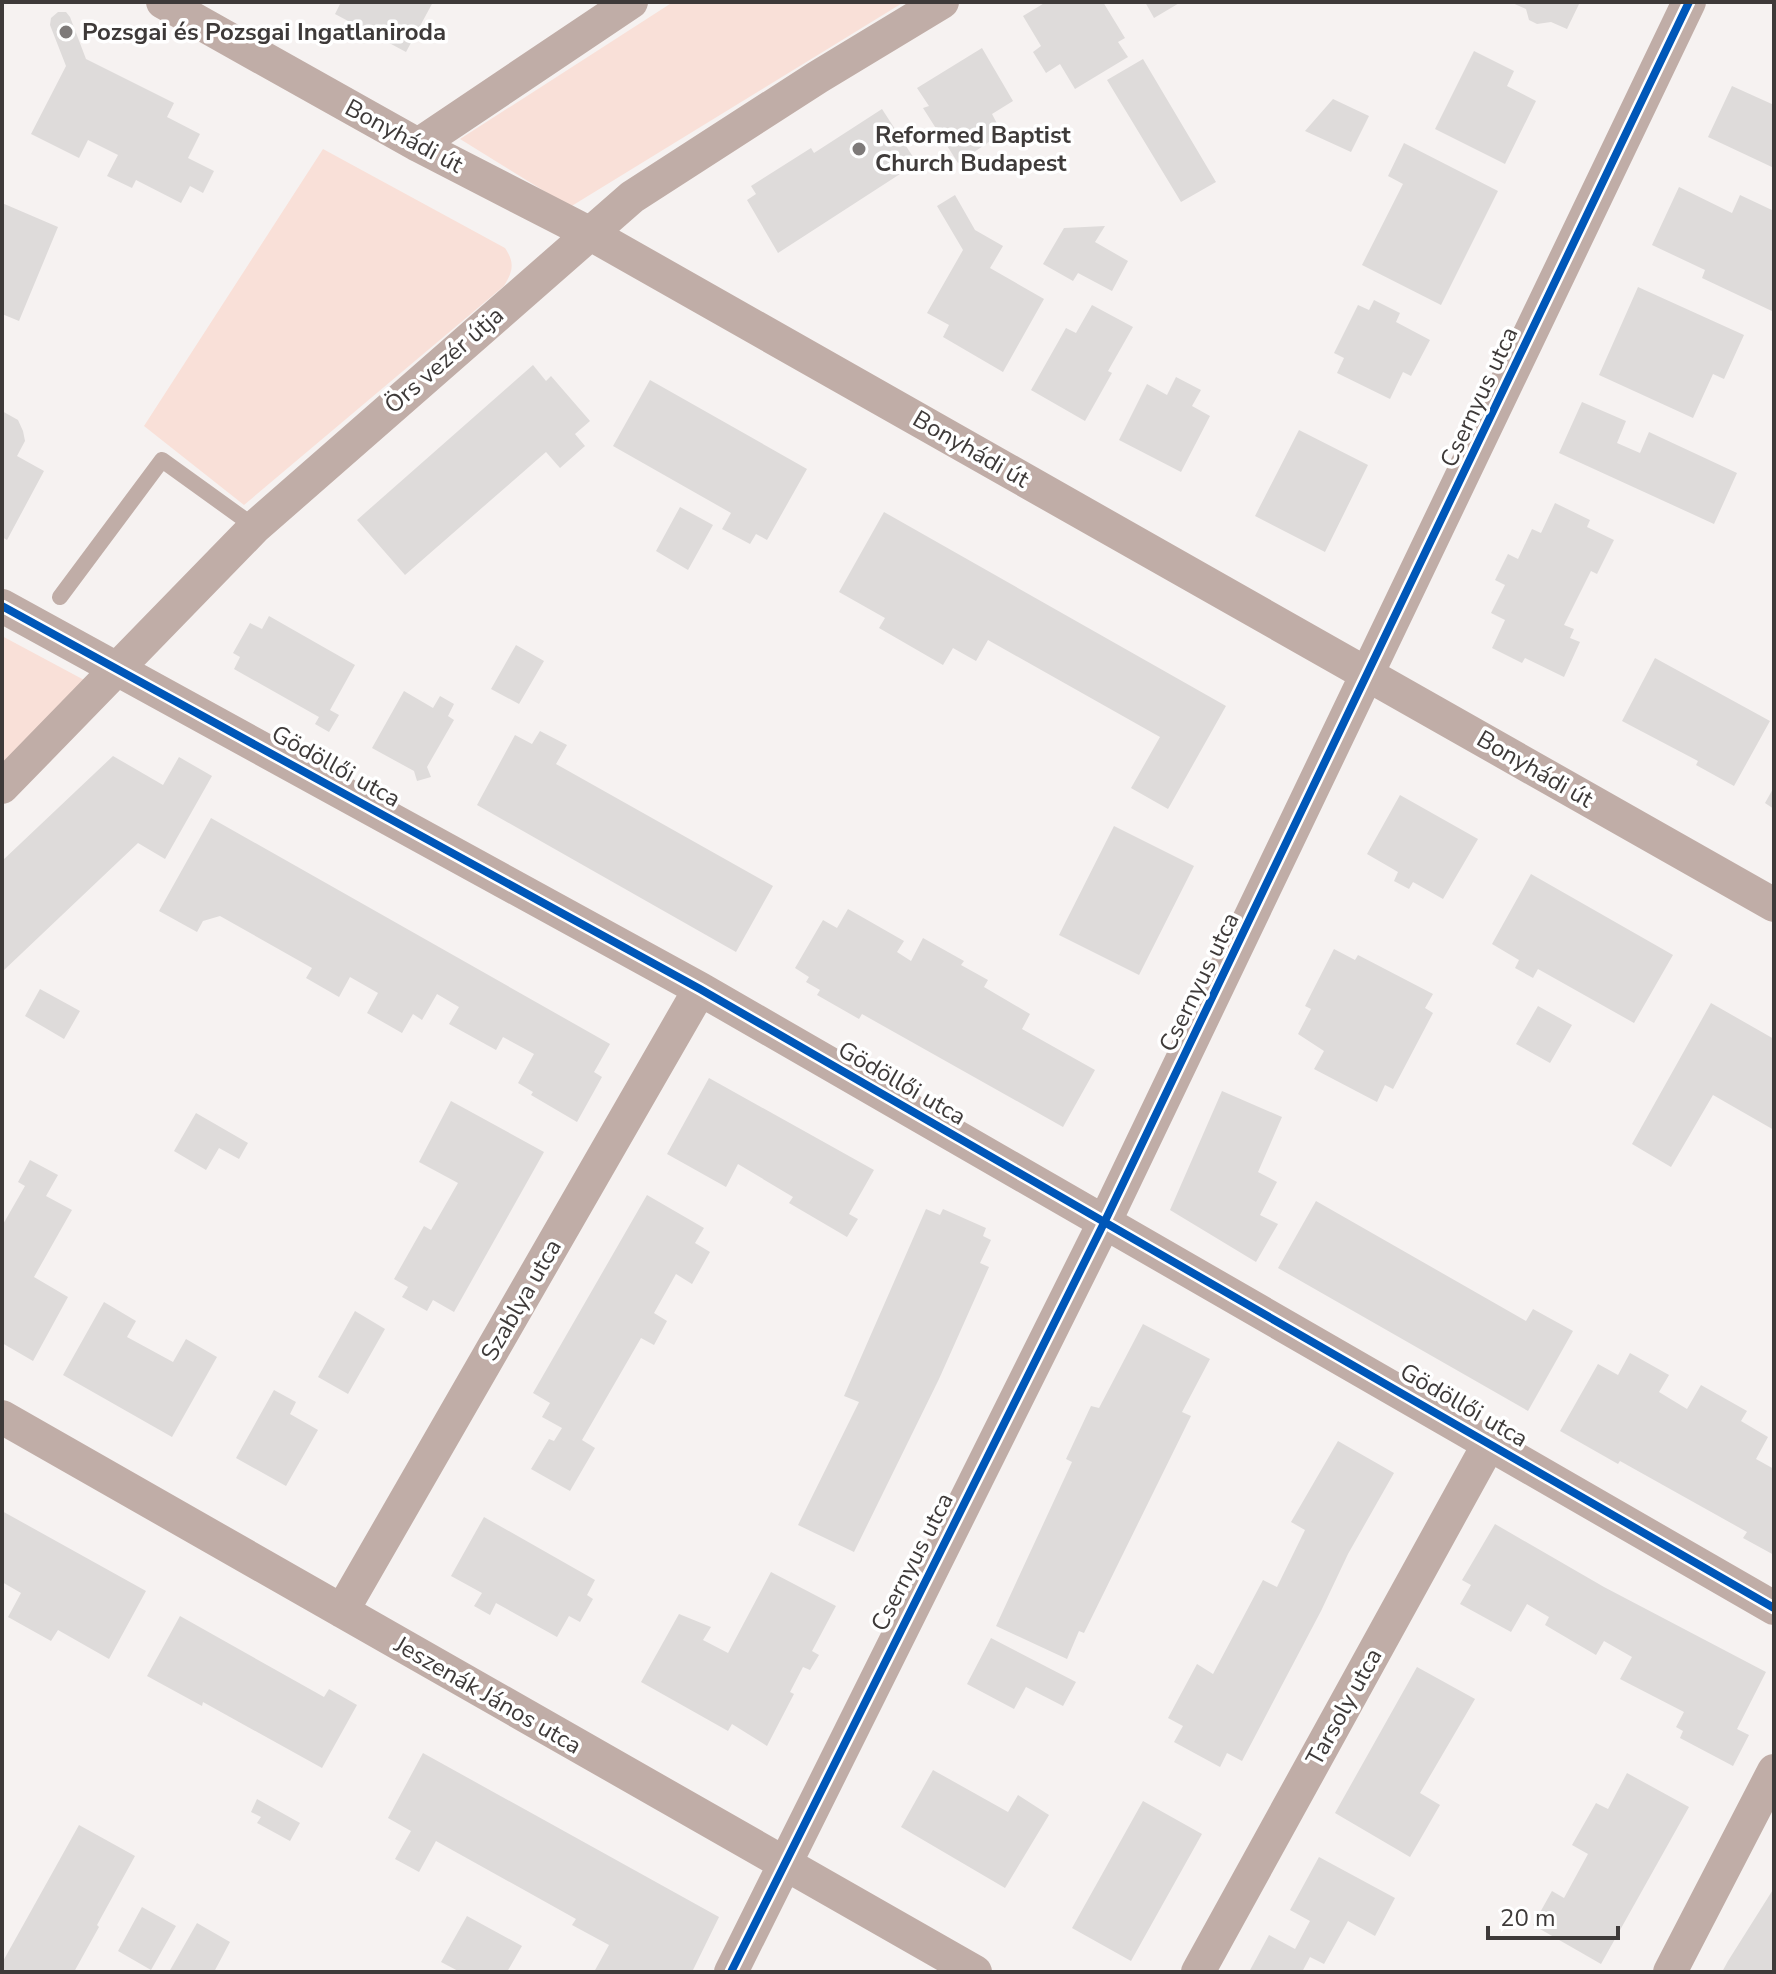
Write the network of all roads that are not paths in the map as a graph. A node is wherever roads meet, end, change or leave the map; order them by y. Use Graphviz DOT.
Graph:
graph roads {
  1 [pos="163,2"];
  2 [pos="631,2"];
  3 [pos="942,2"];
  4 [pos="1689,2"];
  5 [pos="418,145"];
  6 [pos="589,233"];
  7 [pos="255,527"];
  8 [pos="60,597"];
  9 [pos="2,606"];
  10 [pos="116,669"];
  11 [pos="1369,675"];
  12 [pos="2,787"];
  13 [pos="1774,905"];
  14 [pos="700,989"];
  15 [pos="1104,1223"];
  16 [pos="2,1417"];
  17 [pos="1490,1442"];
  18 [pos="1774,1608"];
  19 [pos="342,1611"];
  20 [pos="1774,1771"];
  21 [pos="783,1863"];
  22 [pos="731,1972"];
  23 [pos="975,1972"];
  24 [pos="1198,1972"];
  25 [pos="1670,1972"];
  1 -- 5 [label="street, Bonyhádi út"];
  2 -- 5 [label="street"];
  3 -- 6 [label="street, Örs vezér útja"];
  4 -- 11 [label="street, Csernyus utca"];
  5 -- 6 [label="street, Bonyhádi út"];
  6 -- 7 [label="street, Örs vezér útja"];
  6 -- 11 [label="street, Bonyhádi út"];
  7 -- 8 [label="lane"];
  7 -- 10 [label="street, Örs vezér útja"];
  9 -- 10 [label="street, Gödöllői utca"];
  10 -- 12 [label="street, Örs vezér útja"];
  10 -- 14 [label="street, Gödöllői utca"];
  11 -- 13 [label="street, Bonyhádi út"];
  11 -- 15 [label="street, Csernyus utca"];
  14 -- 15 [label="street, Gödöllői utca"];
  14 -- 19 [label="street, Szablya utca"];
  15 -- 17 [label="street, Gödöllői utca"];
  15 -- 21 [label="street, Csernyus utca"];
  16 -- 19 [label="street, Jeszenák János utca"];
  17 -- 18 [label="street, Gödöllői utca"];
  17 -- 24 [label="street, Tarsoly utca"];
  19 -- 21 [label="street, Jeszenák János utca"];
  20 -- 25 [label="street"];
  21 -- 22 [label="street, Csernyus utca"];
  21 -- 23 [label="street, Jeszenák János utca"];
}
